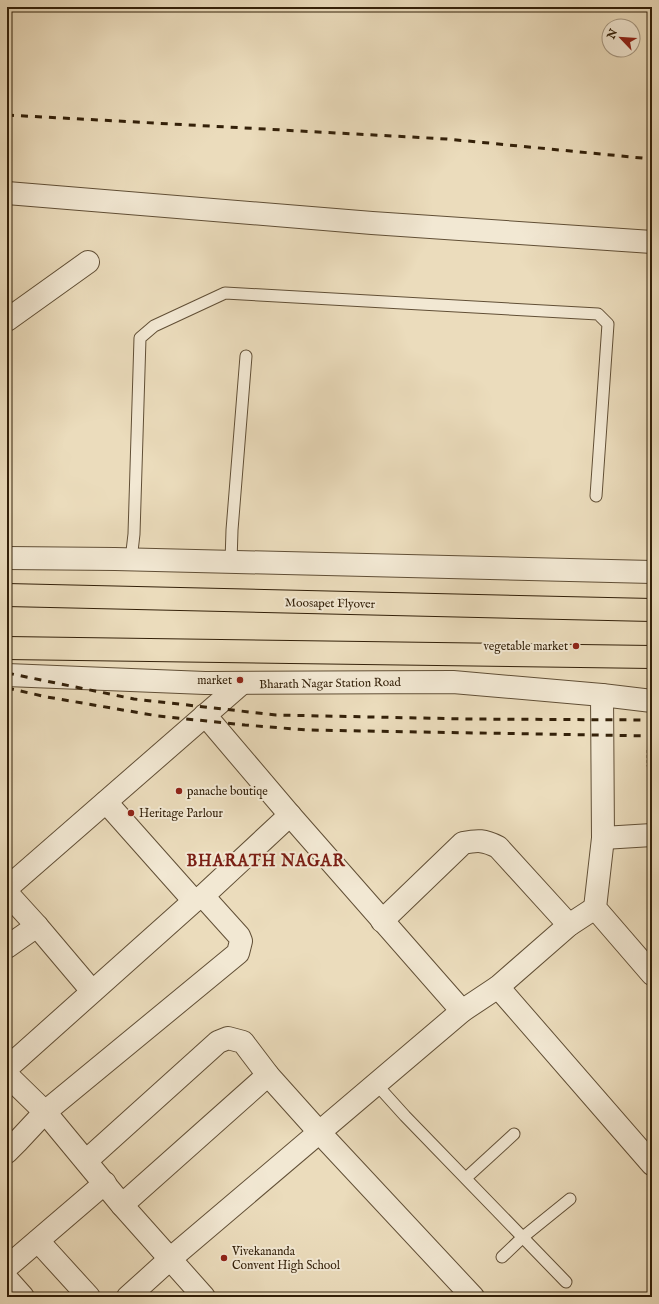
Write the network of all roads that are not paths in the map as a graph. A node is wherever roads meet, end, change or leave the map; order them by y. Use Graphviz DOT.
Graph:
graph roads {
  1 [pos="7,193"];
  2 [pos="652,242"];
  3 [pos="88,262"];
  4 [pos="7,320"];
  5 [pos="246,356"];
  6 [pos="596,496"];
  7 [pos="7,558"];
  8 [pos="131,560"];
  9 [pos="231,562"];
  10 [pos="652,572"];
  11 [pos="7,595"];
  12 [pos="652,610"];
  13 [pos="7,648"];
  14 [pos="652,657"];
  15 [pos="7,674"];
  16 [pos="241,684"];
  17 [pos="602,695"];
  18 [pos="652,701"];
  19 [pos="206,715"];
  20 [pos="106,802"];
  21 [pos="290,815"];
  22 [pos="652,835"];
  23 [pos="603,838"];
  24 [pos="7,888"];
  25 [pos="7,893"];
  26 [pos="198,899"];
  27 [pos="595,908"];
  28 [pos="382,921"];
  29 [pos="569,925"];
  30 [pos="37,926"];
  31 [pos="7,947"];
  32 [pos="652,974"];
  33 [pos="498,987"];
  34 [pos="92,992"];
  35 [pos="462,1012"];
  36 [pos="7,1068"];
  37 [pos="268,1074"];
  38 [pos="7,1075"];
  39 [pos="377,1085"];
  40 [pos="45,1112"];
  41 [pos="320,1133"];
  42 [pos="514,1134"];
  43 [pos="7,1152"];
  44 [pos="86,1161"];
  45 [pos="652,1164"];
  46 [pos="466,1178"];
  47 [pos="105,1183"];
  48 [pos="570,1200"];
  49 [pos="122,1205"];
  50 [pos="523,1237"];
  51 [pos="38,1241"];
  52 [pos="502,1257"];
  53 [pos="170,1259"];
  54 [pos="7,1267"];
  55 [pos="7,1279"];
  56 [pos="566,1282"];
  57 [pos="23,1297"];
  58 [pos="89,1297"];
  59 [pos="128,1297"];
  60 [pos="204,1297"];
  61 [pos="473,1297"];
  1 -- 2 [label="street"];
  3 -- 4 [label="street"];
  5 -- 9 [label="lane"];
  6 -- 8 [label="lane"];
  7 -- 8 [label="street"];
  8 -- 9 [label="street"];
  9 -- 10 [label="street"];
  11 -- 12 [label="highway, Moosapet Flyover"];
  13 -- 14 [label="highway"];
  15 -- 16 [label="street, Bharath Nagar Station Road"];
  16 -- 17 [label="street, Bharath Nagar Station Road"];
  16 -- 19 [label="street"];
  17 -- 18 [label="street, Bharath Nagar Station Road"];
  17 -- 23 [label="street"];
  19 -- 20 [label="street"];
  19 -- 21 [label="street"];
  20 -- 24 [label="street"];
  20 -- 26 [label="street"];
  21 -- 26 [label="street"];
  21 -- 28 [label="street"];
  22 -- 23 [label="street"];
  23 -- 27 [label="street"];
  25 -- 30 [label="street"];
  26 -- 34 [label="street"];
  26 -- 40 [label="street"];
  27 -- 29 [label="street"];
  27 -- 32 [label="street"];
  28 -- 29 [label="street"];
  28 -- 35 [label="street"];
  29 -- 33 [label="street"];
  30 -- 31 [label="street"];
  30 -- 34 [label="street"];
  33 -- 35 [label="street"];
  33 -- 45 [label="street"];
  34 -- 36 [label="street"];
  35 -- 39 [label="street"];
  37 -- 41 [label="street"];
  37 -- 44 [label="street"];
  37 -- 49 [label="street"];
  38 -- 40 [label="street"];
  39 -- 41 [label="street"];
  39 -- 46 [label="lane"];
  40 -- 43 [label="street"];
  40 -- 44 [label="street"];
  41 -- 53 [label="street"];
  41 -- 61 [label="street"];
  42 -- 46 [label="lane"];
  44 -- 47 [label="street"];
  46 -- 50 [label="lane"];
  47 -- 49 [label="street"];
  47 -- 51 [label="street"];
  48 -- 50 [label="lane"];
  49 -- 53 [label="street"];
  50 -- 52 [label="lane"];
  50 -- 56 [label="lane"];
  51 -- 54 [label="street"];
  51 -- 58 [label="street"];
  53 -- 59 [label="street"];
  53 -- 60 [label="street"];
  55 -- 57 [label="street"];
}
